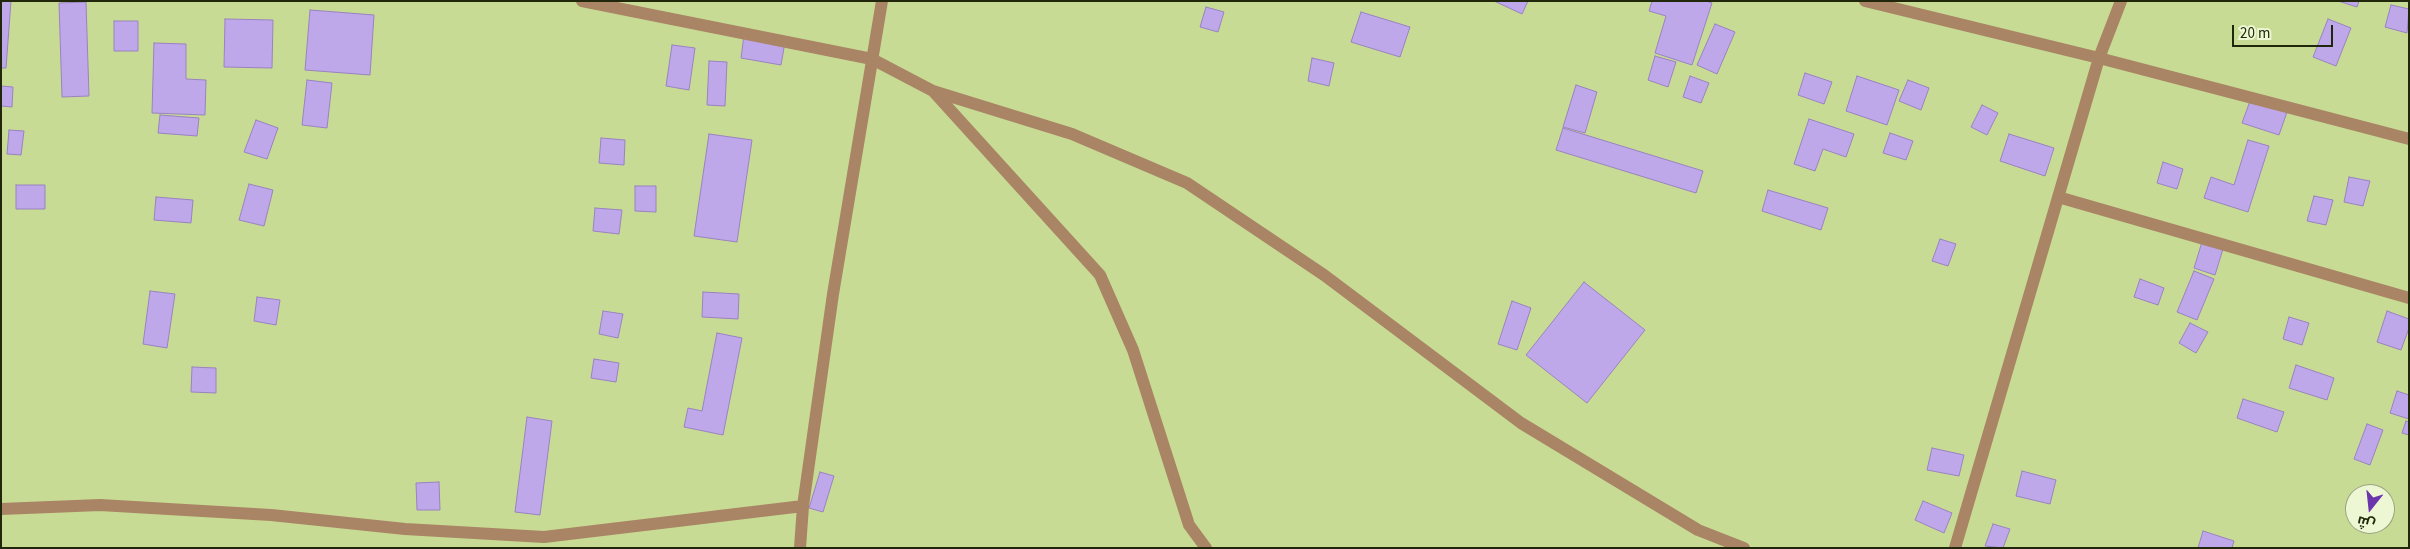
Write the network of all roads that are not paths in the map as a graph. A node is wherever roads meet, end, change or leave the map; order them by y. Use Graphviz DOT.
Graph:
graph roads {
  1 [pos="582,1"];
  2 [pos="882,1"];
  3 [pos="1865,1"];
  4 [pos="2121,1"];
  5 [pos="2099,58"];
  6 [pos="872,59"];
  7 [pos="932,91"];
  8 [pos="2409,139"];
  9 [pos="2058,198"];
  10 [pos="2409,298"];
  11 [pos="803,506"];
  12 [pos="1,509"];
  13 [pos="800,548"];
  14 [pos="1206,548"];
  15 [pos="1744,548"];
  16 [pos="1955,548"];
  1 -- 6 [label="street"];
  2 -- 6 [label="street"];
  3 -- 5 [label="street"];
  4 -- 5 [label="street"];
  5 -- 8 [label="street"];
  5 -- 9 [label="street"];
  6 -- 7 [label="street"];
  6 -- 11 [label="street"];
  7 -- 14 [label="street"];
  7 -- 15 [label="street"];
  9 -- 10 [label="street"];
  9 -- 16 [label="street"];
  11 -- 12 [label="street"];
  11 -- 13 [label="street"];
}
